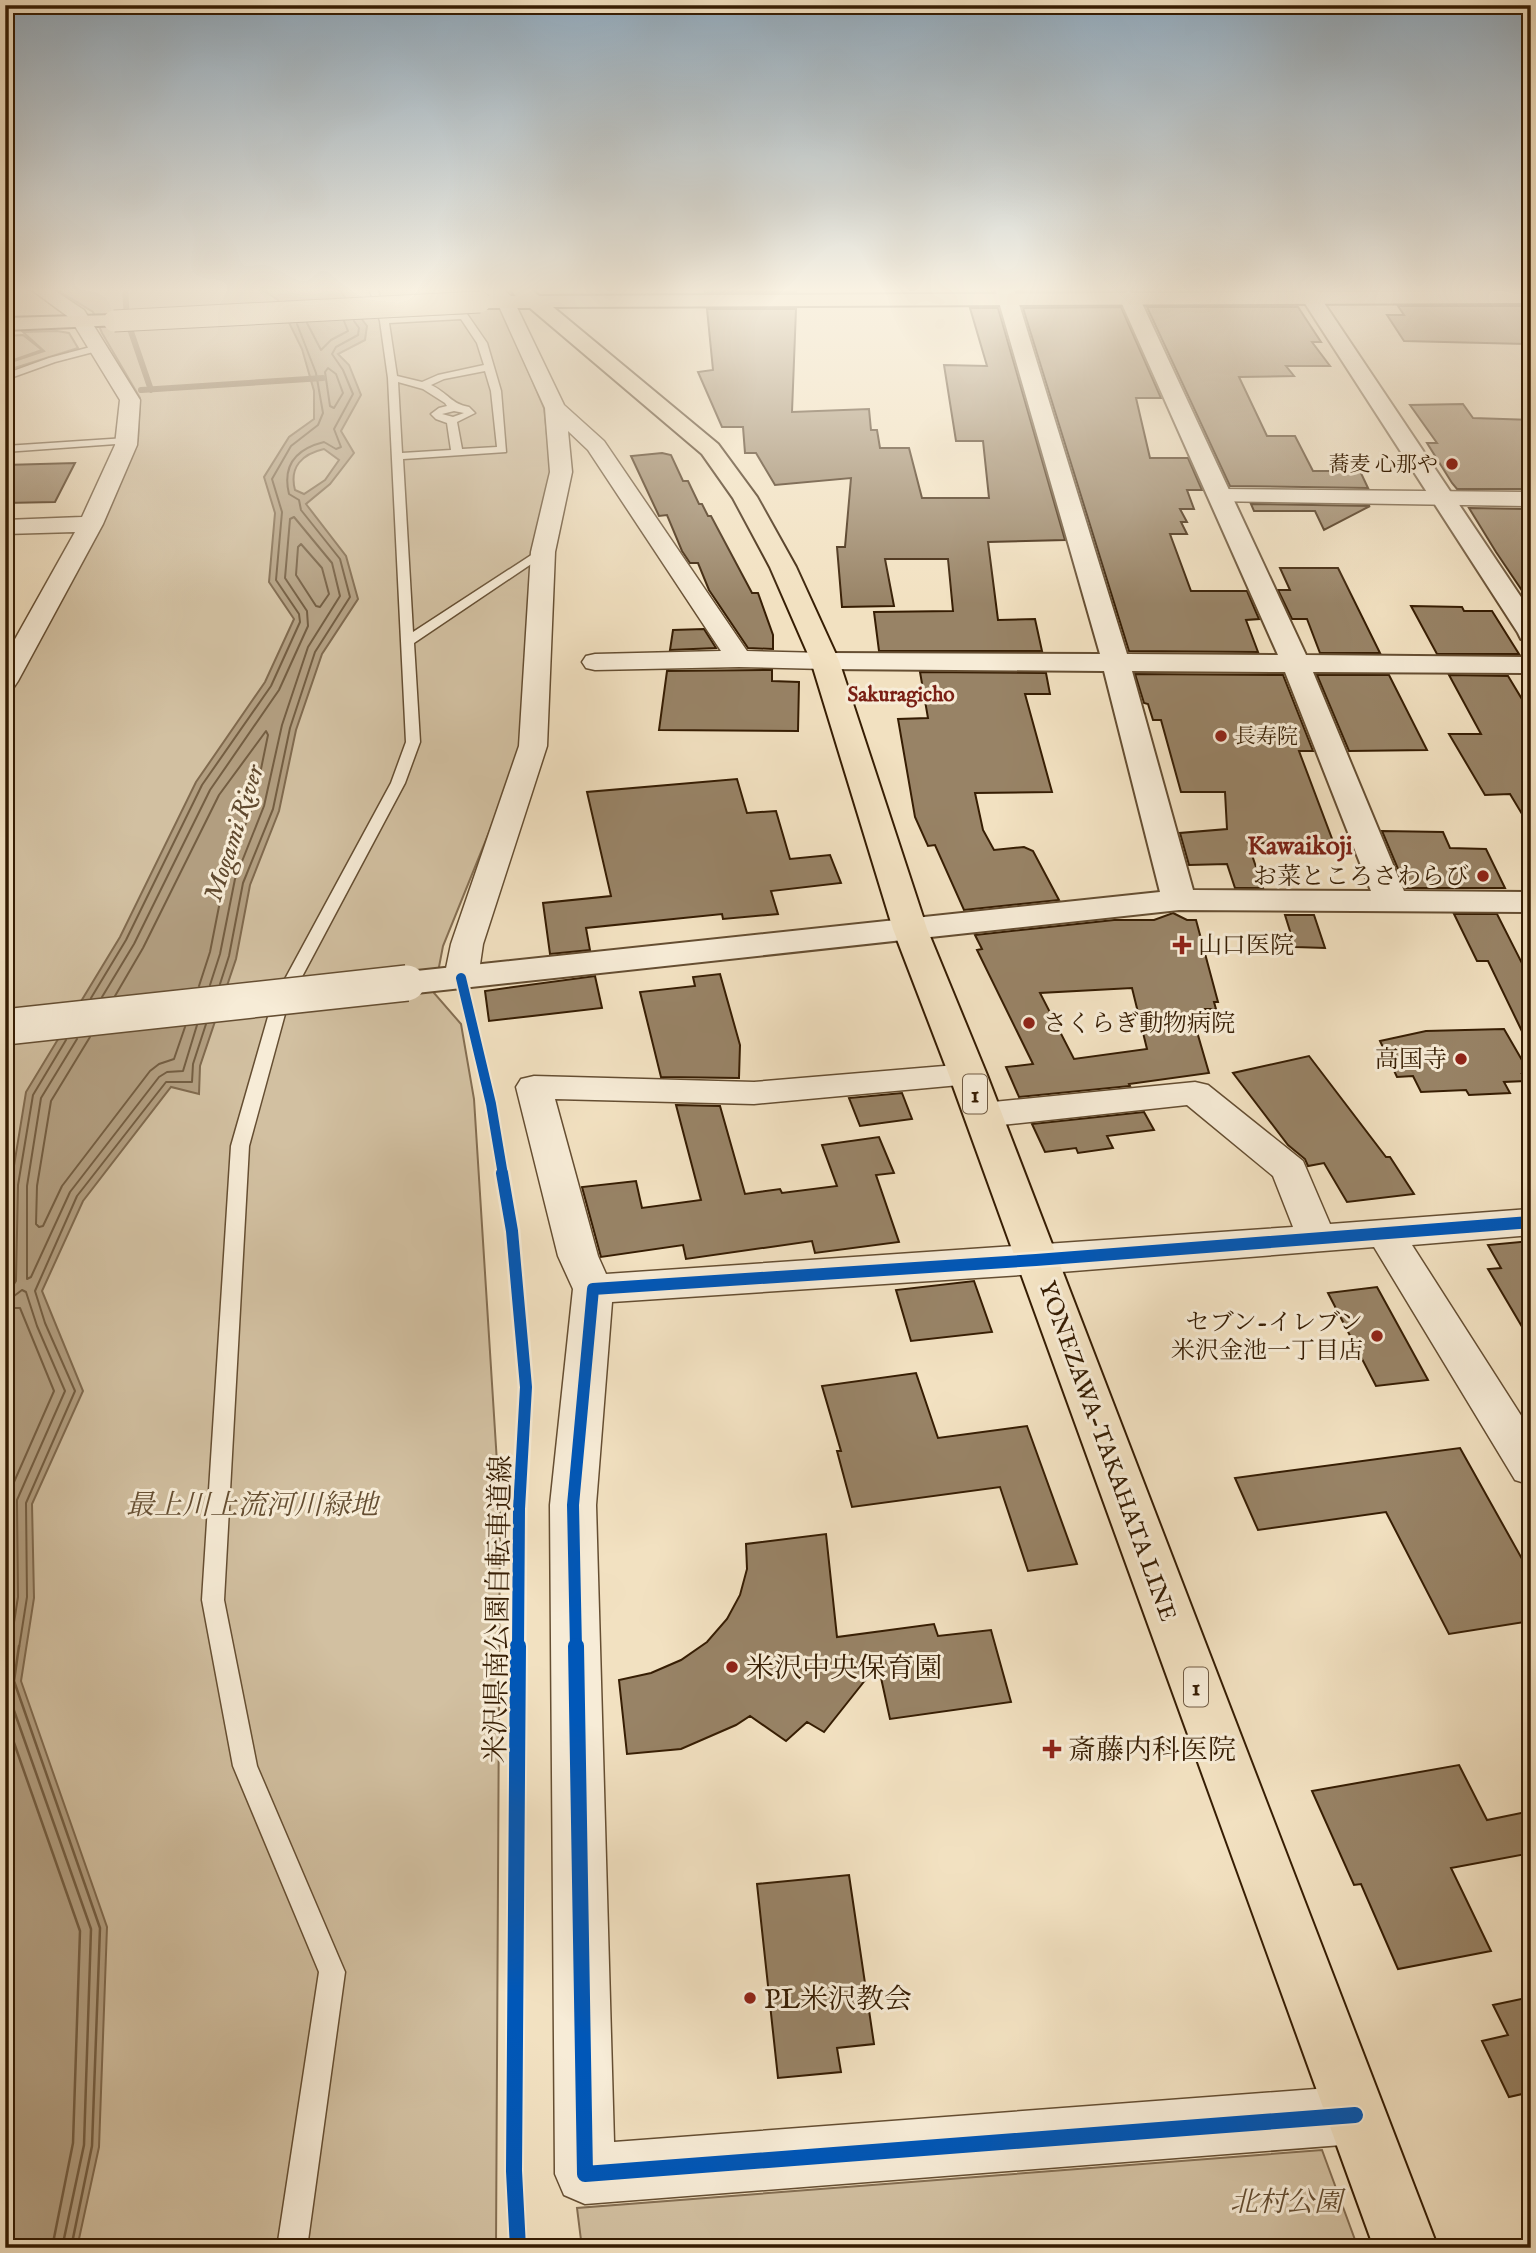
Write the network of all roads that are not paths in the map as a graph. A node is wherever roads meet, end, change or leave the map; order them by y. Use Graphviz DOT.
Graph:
graph roads {
  1 [pos="126,393"];
  2 [pos="394,393"];
  3 [pos="439,393"];
  4 [pos="496,393"];
  5 [pos="550,393"];
  6 [pos="640,393"];
  7 [pos="1036,393"];
  8 [pos="1173,393"];
  9 [pos="1372,393"];
  10 [pos="454,408"];
  11 [pos="555,408"];
  12 [pos="452,420"];
  13 [pos="126,441"];
  14 [pos="5,449"];
  15 [pos="457,453"];
  16 [pos="397,456"];
  17 [pos="1220,496"];
  18 [pos="1440,498"];
  19 [pos="1531,499"];
  20 [pos="91,524"];
  21 [pos="5,527"];
  22 [pos="543,552"];
  23 [pos="1531,634"];
  24 [pos="407,642"];
  25 [pos="739,659"];
  26 [pos="1115,660"];
  27 [pos="825,661"];
  28 [pos="595,662"];
  29 [pos="1295,663"];
  30 [pos="1531,665"];
  31 [pos="5,681"];
  32 [pos="1179,900"];
  33 [pos="1391,901"];
  34 [pos="1531,902"];
  35 [pos="910,929"];
  36 [pos="461,978"];
  37 [pos="5,1027"];
  38 [pos="968,1075"];
  39 [pos="984,1115"];
  40 [pos="1531,1222"];
  41 [pos="1384,1232"];
  42 [pos="1316,1237"];
  43 [pos="1036,1260"];
  44 [pos="593,1289"];
  45 [pos="1518,1426"];
  46 [pos="1531,1468"];
  47 [pos="1355,2115"];
  48 [pos="292,2248"];
  49 [pos="1406,2248"];
  1 -- 13 [label="street"];
  2 -- 16 [label="lane"];
  3 -- 10 [label="lane"];
  4 -- 15 [label="lane"];
  5 -- 11 [label="street"];
  6 -- 27 [label="main road, YONEZAWA-TAKAHATA LINE / 1"];
  7 -- 26 [label="street"];
  8 -- 17 [label="street"];
  9 -- 18 [label="street"];
  10 -- 12 [label="lane"];
  10 -- 12 [label="lane"];
  11 -- 22 [label="street"];
  11 -- 25 [label="street"];
  12 -- 15 [label="lane"];
  13 -- 14 [label="lane"];
  13 -- 20 [label="street"];
  15 -- 16 [label="lane"];
  16 -- 24 [label="lane"];
  17 -- 18 [label="street"];
  17 -- 29 [label="street"];
  18 -- 19 [label="street"];
  18 -- 23 [label="street"];
  20 -- 21 [label="street"];
  20 -- 31 [label="street"];
  22 -- 24 [label="lane"];
  22 -- 36 [label="street"];
  24 -- 48 [label="lane"];
  25 -- 27 [label="street"];
  25 -- 28 [label="street"];
  26 -- 27 [label="street"];
  26 -- 29 [label="street"];
  26 -- 32 [label="street"];
  27 -- 35 [label="main road, YONEZAWA-TAKAHATA LINE / 1"];
  29 -- 30 [label="street"];
  29 -- 33 [label="street"];
  32 -- 33 [label="street"];
  32 -- 35 [label="street"];
  33 -- 34 [label="street"];
  35 -- 36 [label="street"];
  35 -- 38 [label="main road, YONEZAWA-TAKAHATA LINE / 1"];
  36 -- 37 [label="street, bridge"];
  38 -- 39 [label="main road, YONEZAWA-TAKAHATA LINE / 1"];
  38 -- 44 [label="street"];
  39 -- 42 [label="street"];
  39 -- 43 [label="main road, YONEZAWA-TAKAHATA LINE / 1"];
  40 -- 41 [label="street"];
  41 -- 42 [label="street"];
  41 -- 45 [label="street"];
  42 -- 43 [label="street"];
  43 -- 44 [label="street"];
  43 -- 47 [label="main road, YONEZAWA-TAKAHATA LINE / 1"];
  44 -- 47 [label="street"];
  45 -- 46 [label="street"];
  47 -- 49 [label="main road, YONEZAWA-TAKAHATA LINE / 1"];
}
